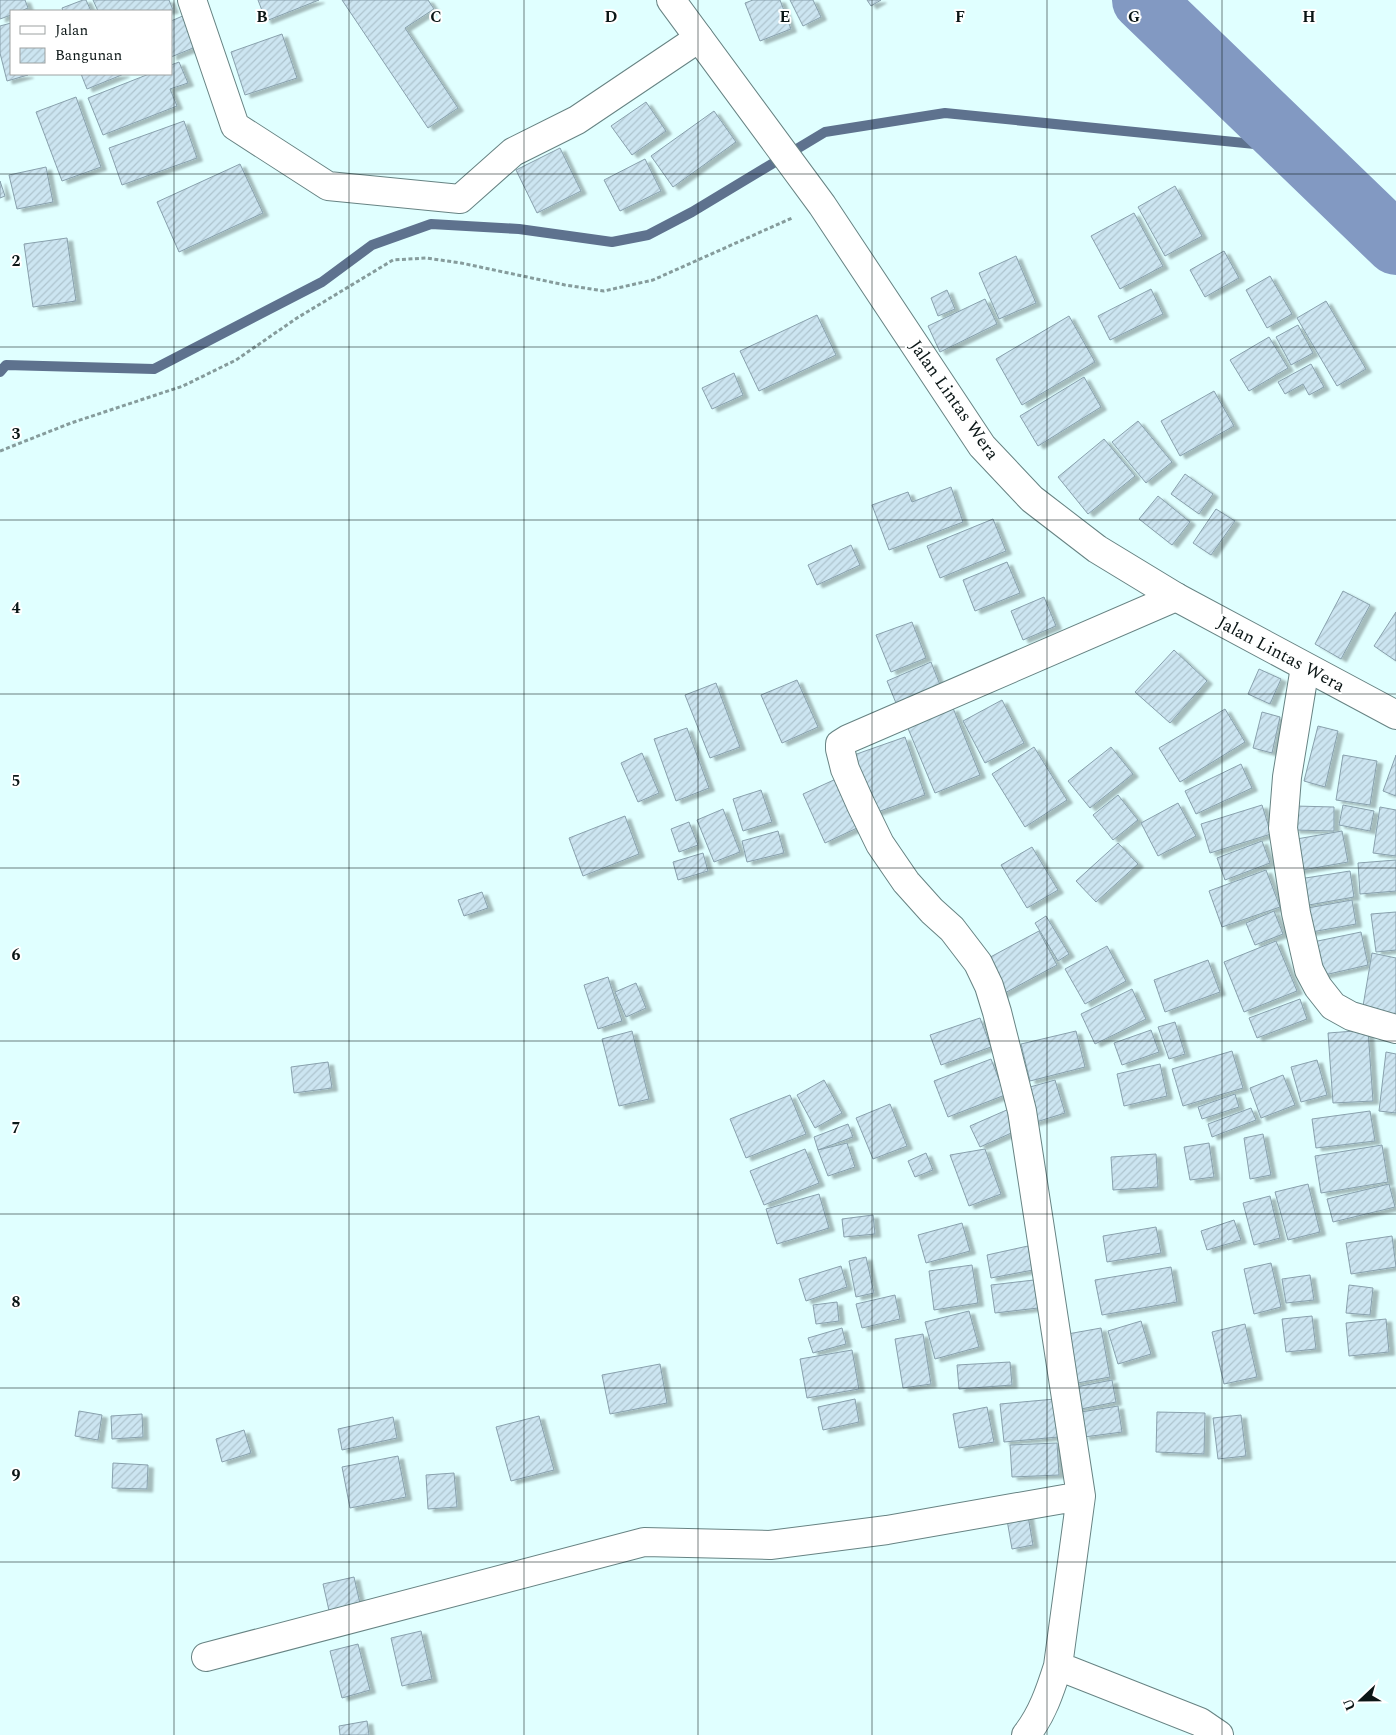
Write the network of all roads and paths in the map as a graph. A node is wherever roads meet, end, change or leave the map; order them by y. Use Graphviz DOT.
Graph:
graph roads {
  1 [pos="192,0"];
  2 [pos="671,0"];
  3 [pos="699,38"];
  4 [pos="818,198"];
  5 [pos="0,451"];
  6 [pos="1176,597"];
  7 [pos="1305,667"];
  8 [pos="1396,715"];
  9 [pos="1396,1030"];
  10 [pos="1081,1496"];
  11 [pos="206,1657"];
  12 [pos="1058,1666"];
  13 [pos="1026,1735"];
  14 [pos="1219,1735"];
  1 -- 3 [label="street"];
  2 -- 3 [label="street, Jalan Lintas Wera"];
  3 -- 4 [label="street, Jalan Lintas Wera"];
  4 -- 5 [label="path"];
  4 -- 6 [label="street, Jalan Lintas Wera"];
  6 -- 7 [label="street, Jalan Lintas Wera"];
  6 -- 10 [label="street"];
  7 -- 8 [label="street, Jalan Lintas Wera"];
  7 -- 9 [label="street"];
  10 -- 11 [label="street"];
  10 -- 12 [label="street"];
  12 -- 13 [label="street"];
  12 -- 14 [label="street"];
}
